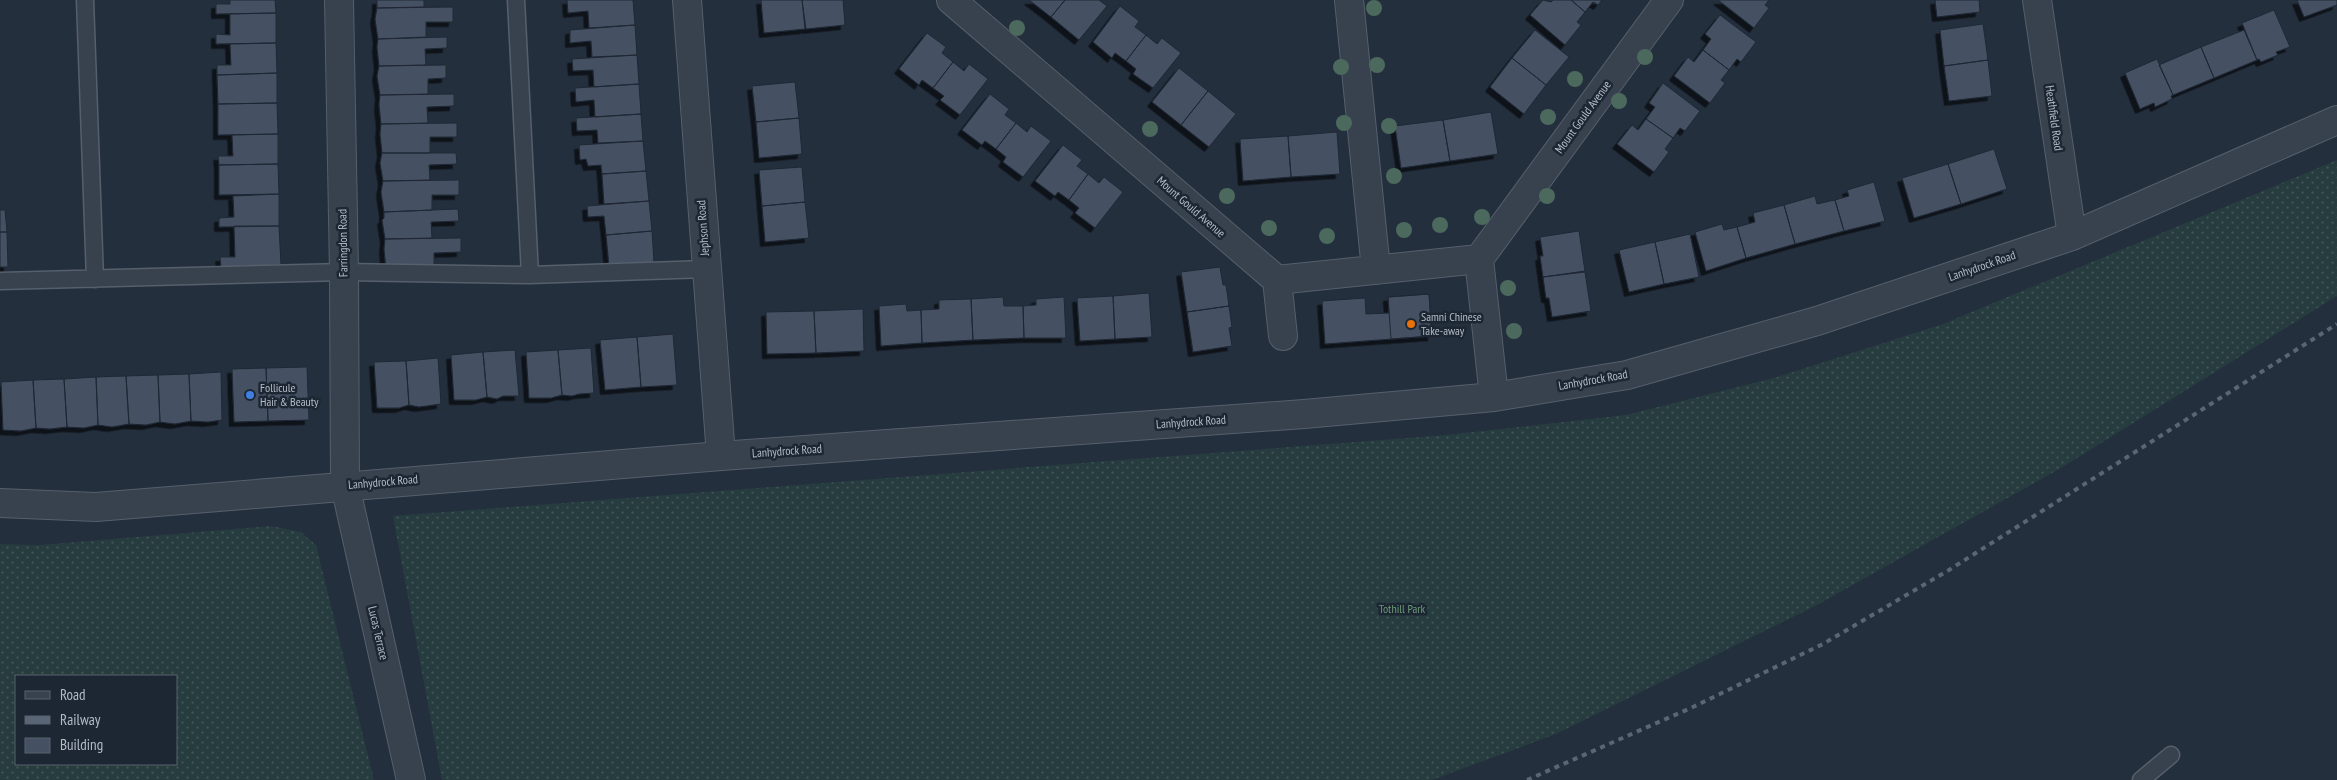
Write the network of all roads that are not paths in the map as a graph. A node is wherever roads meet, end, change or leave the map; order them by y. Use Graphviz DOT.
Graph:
graph roads {
  1 [pos="85,0"];
  2 [pos="339,0"];
  3 [pos="516,0"];
  4 [pos="687,0"];
  5 [pos="951,0"];
  6 [pos="1349,0"];
  7 [pos="1669,0"];
  8 [pos="2037,0"];
  9 [pos="2337,120"];
  10 [pos="2072,236"];
  11 [pos="1479,259"];
  12 [pos="706,269"];
  13 [pos="1376,270"];
  14 [pos="344,272"];
  15 [pos="530,275"];
  16 [pos="94,279"];
  17 [pos="1277,280"];
  18 [pos="0,281"];
  19 [pos="1283,336"];
  20 [pos="1494,397"];
  21 [pos="721,456"];
  22 [pos="345,485"];
  23 [pos="0,503"];
  24 [pos="2171,756"];
  25 [pos="410,780"];
  26 [pos="2141,780"];
  1 -- 16 [label="lane"];
  2 -- 14 [label="street, Farringdon Road"];
  3 -- 15 [label="lane"];
  4 -- 12 [label="street, Jephson Road"];
  5 -- 17 [label="street, Mount Gould Avenue"];
  6 -- 13 [label="street"];
  7 -- 11 [label="street, Mount Gould Avenue"];
  8 -- 10 [label="street, Heathfield Road"];
  9 -- 10 [label="street, Lanhydrock Road"];
  10 -- 20 [label="street, Lanhydrock Road"];
  11 -- 13 [label="street"];
  11 -- 20 [label="street"];
  12 -- 15 [label="lane"];
  12 -- 21 [label="street, Jephson Road"];
  13 -- 17 [label="street"];
  14 -- 15 [label="lane"];
  14 -- 16 [label="lane"];
  14 -- 22 [label="street, Farringdon Road"];
  16 -- 18 [label="lane"];
  17 -- 19 [label="street"];
  20 -- 21 [label="street, Lanhydrock Road"];
  21 -- 22 [label="street, Lanhydrock Road"];
  22 -- 23 [label="street, Lanhydrock Road"];
  22 -- 25 [label="street, Lucas Terrace"];
  24 -- 26 [label="lane"];
}
